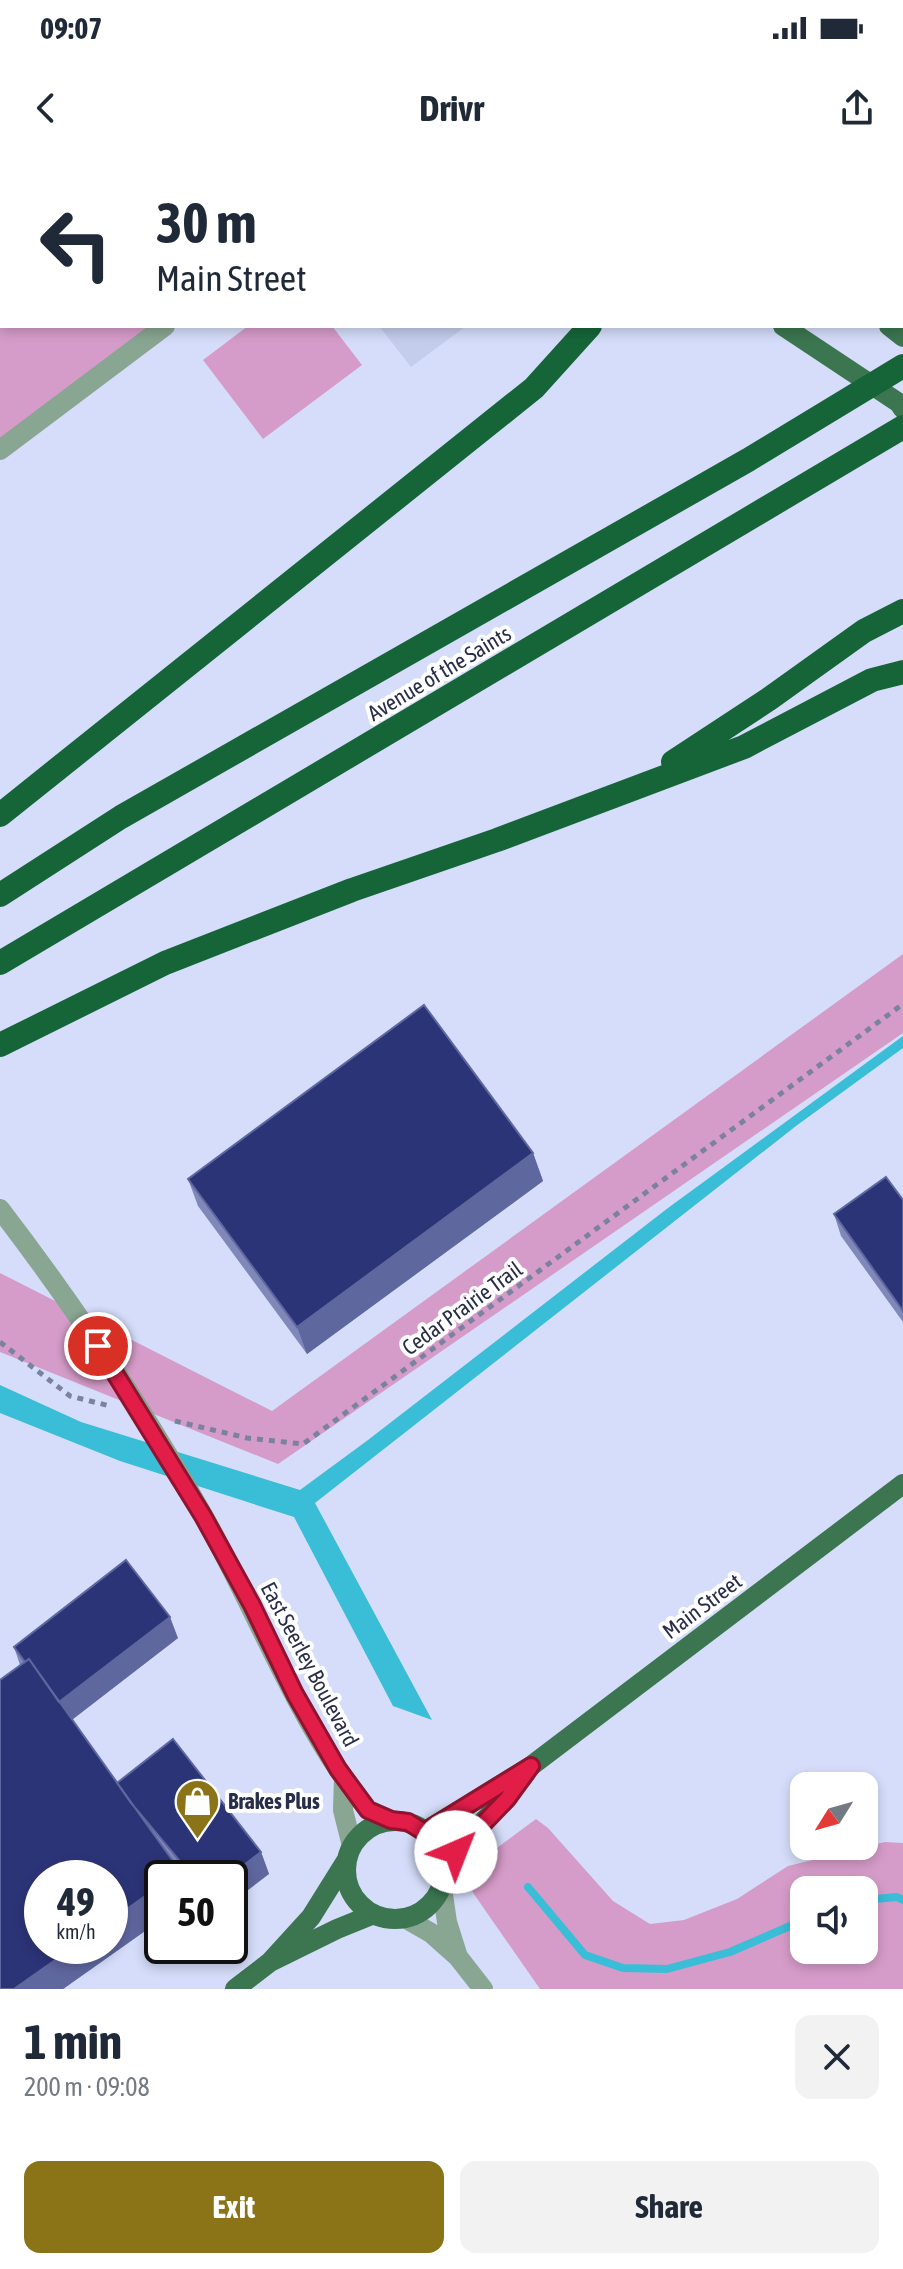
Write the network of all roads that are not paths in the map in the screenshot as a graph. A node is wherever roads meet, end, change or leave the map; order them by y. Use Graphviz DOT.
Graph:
graph roads {
  1 [pos="162,328"];
  2 [pos="588,328"];
  3 [pos="786,328"];
  4 [pos="903,366"];
  5 [pos="903,409"];
  6 [pos="903,427"];
  7 [pos="0,450"];
  8 [pos="903,611"];
  9 [pos="903,672"];
  10 [pos="637,785"];
  11 [pos="0,815"];
  12 [pos="0,895"];
  13 [pos="0,963"];
  14 [pos="0,1045"];
  15 [pos="0,1209"];
  16 [pos="903,1484"];
  17 [pos="531,1766"];
  18 [pos="344,1778"];
  19 [pos="391,1820"];
  20 [pos="424,1832"];
  21 [pos="349,1854"];
  22 [pos="443,1879"];
  23 [pos="374,1914"];
  24 [pos="405,1918"];
  25 [pos="458,1957"];
  26 [pos="270,1962"];
  27 [pos="235,1989"];
  28 [pos="483,1989"];
  1 -- 7 [label="street"];
  2 -- 11 [label="highway"];
  3 -- 5 [label="main road"];
  4 -- 12 [label="highway, Avenue of the Saints"];
  6 -- 13 [label="highway, Avenue of the Saints"];
  8 -- 10 [label="highway"];
  9 -- 10 [label="highway"];
  10 -- 14 [label="highway"];
  15 -- 18 [label="street, East Seerley Boulevard"];
  16 -- 17 [label="main road, Main Street"];
  17 -- 20 [label="main road, Main Street"];
  17 -- 22 [label="main road, Main Street"];
  18 -- 19 [label="street, East Seerley Boulevard"];
  18 -- 21 [label="street, East Seerley Boulevard"];
  19 -- 20 [label="main road"];
  19 -- 21 [label="main road"];
  20 -- 22 [label="main road"];
  21 -- 23 [label="main road"];
  21 -- 26 [label="main road"];
  22 -- 24 [label="main road"];
  22 -- 25 [label="street"];
  23 -- 24 [label="main road"];
  23 -- 26 [label="main road"];
  24 -- 25 [label="street"];
  25 -- 28 [label="street"];
  26 -- 27 [label="main road"];
}
